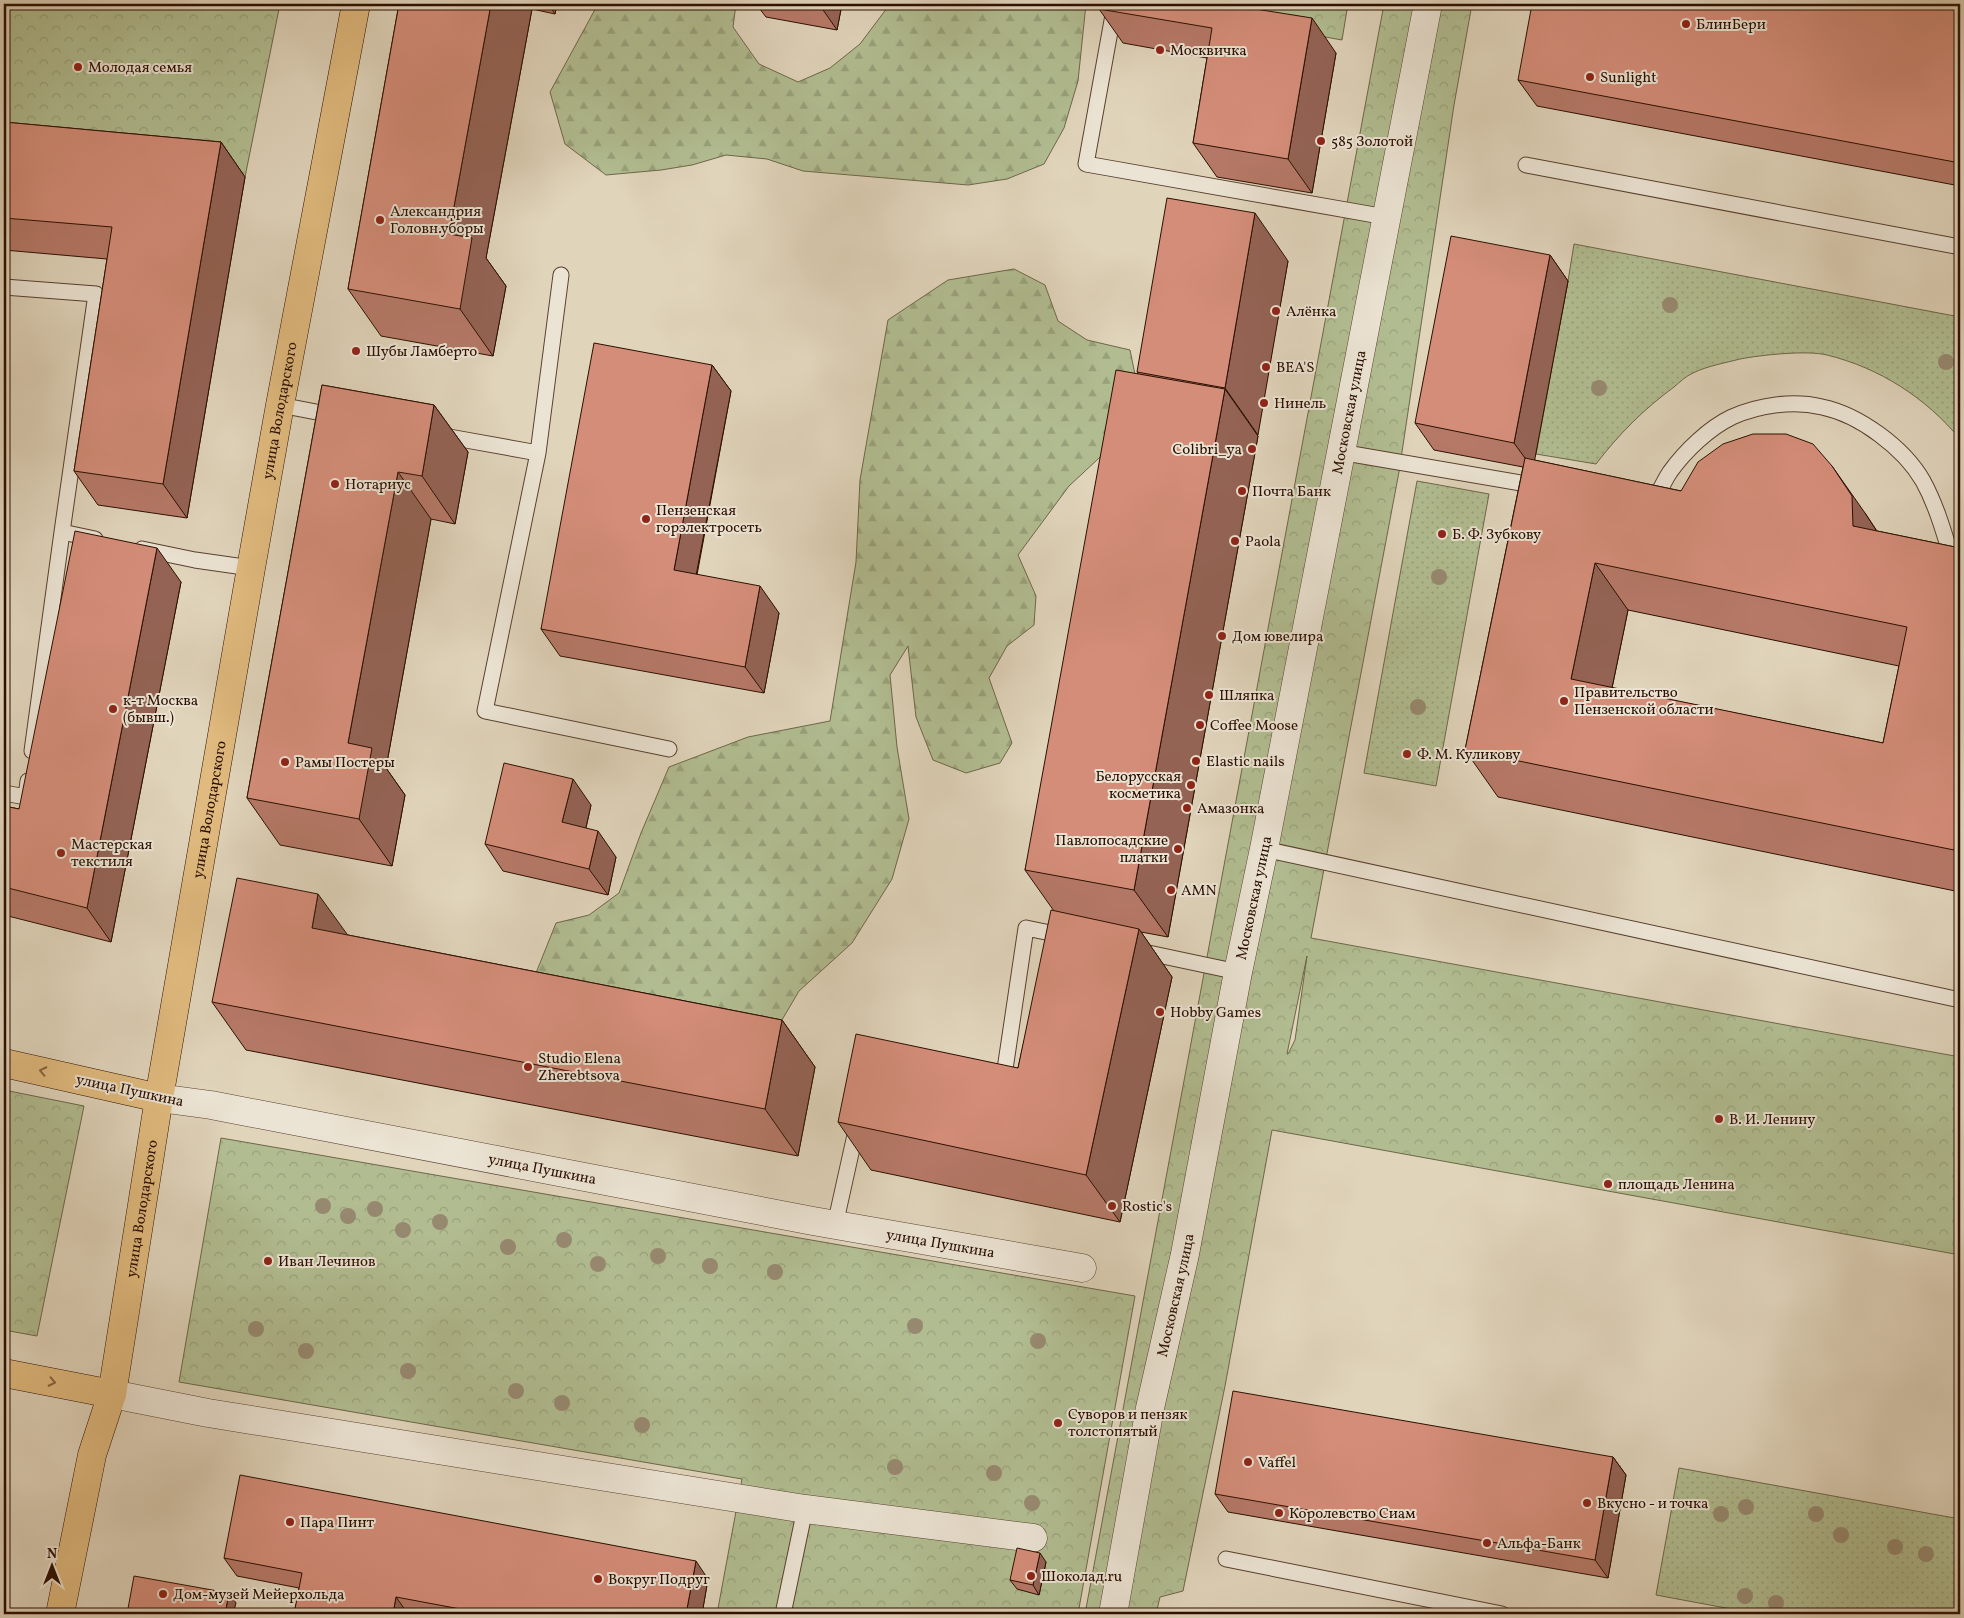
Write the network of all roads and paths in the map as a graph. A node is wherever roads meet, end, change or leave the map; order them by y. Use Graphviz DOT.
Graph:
graph roads {
  1 [pos="356,4"];
  2 [pos="1115,4"];
  3 [pos="1428,4"];
  4 [pos="1526,165"];
  5 [pos="1386,217"];
  6 [pos="1960,247"];
  7 [pos="561,275"];
  8 [pos="4,287"];
  9 [pos="280,405"];
  10 [pos="349,418"];
  11 [pos="424,432"];
  12 [pos="1340,452"];
  13 [pos="538,453"];
  14 [pos="1549,488"];
  15 [pos="1634,500"];
  16 [pos="62,532"];
  17 [pos="109,542"];
  18 [pos="128,546"];
  19 [pos="1960,551"];
  20 [pos="251,568"];
  21 [pos="669,749"];
  22 [pos="4,793"];
  23 [pos="1264,849"];
  24 [pos="1084,940"];
  25 [pos="1122,948"];
  26 [pos="1238,972"];
  27 [pos="1960,1000"];
  28 [pos="4,1062"];
  29 [pos="976,1071"];
  30 [pos="159,1098"];
  31 [pos="861,1109"];
  32 [pos="835,1225"];
  33 [pos="1082,1268"];
  34 [pos="4,1373"];
  35 [pos="112,1394"];
  36 [pos="805,1509"];
  37 [pos="1033,1538"];
  38 [pos="1226,1559"];
  39 [pos="60,1614"];
  40 [pos="783,1614"];
  41 [pos="1113,1614"];
  42 [pos="1502,1614"];
  1 -- 9 [label="main road, улица Володарского"];
  2 -- 5 [label="lane"];
  3 -- 5 [label="street, Московская улица"];
  4 -- 6 [label="lane"];
  5 -- 12 [label="street, Московская улица"];
  7 -- 13 [label="lane"];
  8 -- 16 [label="lane"];
  9 -- 10 [label="lane"];
  9 -- 20 [label="main road, улица Володарского"];
  11 -- 13 [label="lane"];
  12 -- 14 [label="lane"];
  12 -- 23 [label="street, Московская улица"];
  13 -- 21 [label="lane"];
  15 -- 19 [label="lane"];
  16 -- 17 [label="lane"];
  16 -- 22 [label="lane"];
  18 -- 20 [label="lane"];
  20 -- 30 [label="main road, улица Володарского"];
  23 -- 26 [label="street, Московская улица"];
  23 -- 27 [label="lane"];
  24 -- 29 [label="lane"];
  25 -- 26 [label="lane"];
  26 -- 41 [label="street, Московская улица"];
  30 -- 28 [label="main road, улица Пушкина, one-way"];
  30 -- 32 [label="street, улица Пушкина"];
  30 -- 35 [label="main road, улица Володарского"];
  31 -- 32 [label="lane"];
  32 -- 33 [label="street, улица Пушкина"];
  34 -- 35 [label="main road, one-way"];
  35 -- 36 [label="street"];
  35 -- 39 [label="main road, улица Володарского"];
  36 -- 37 [label="street"];
  36 -- 40 [label="lane"];
  38 -- 42 [label="lane"];
}
